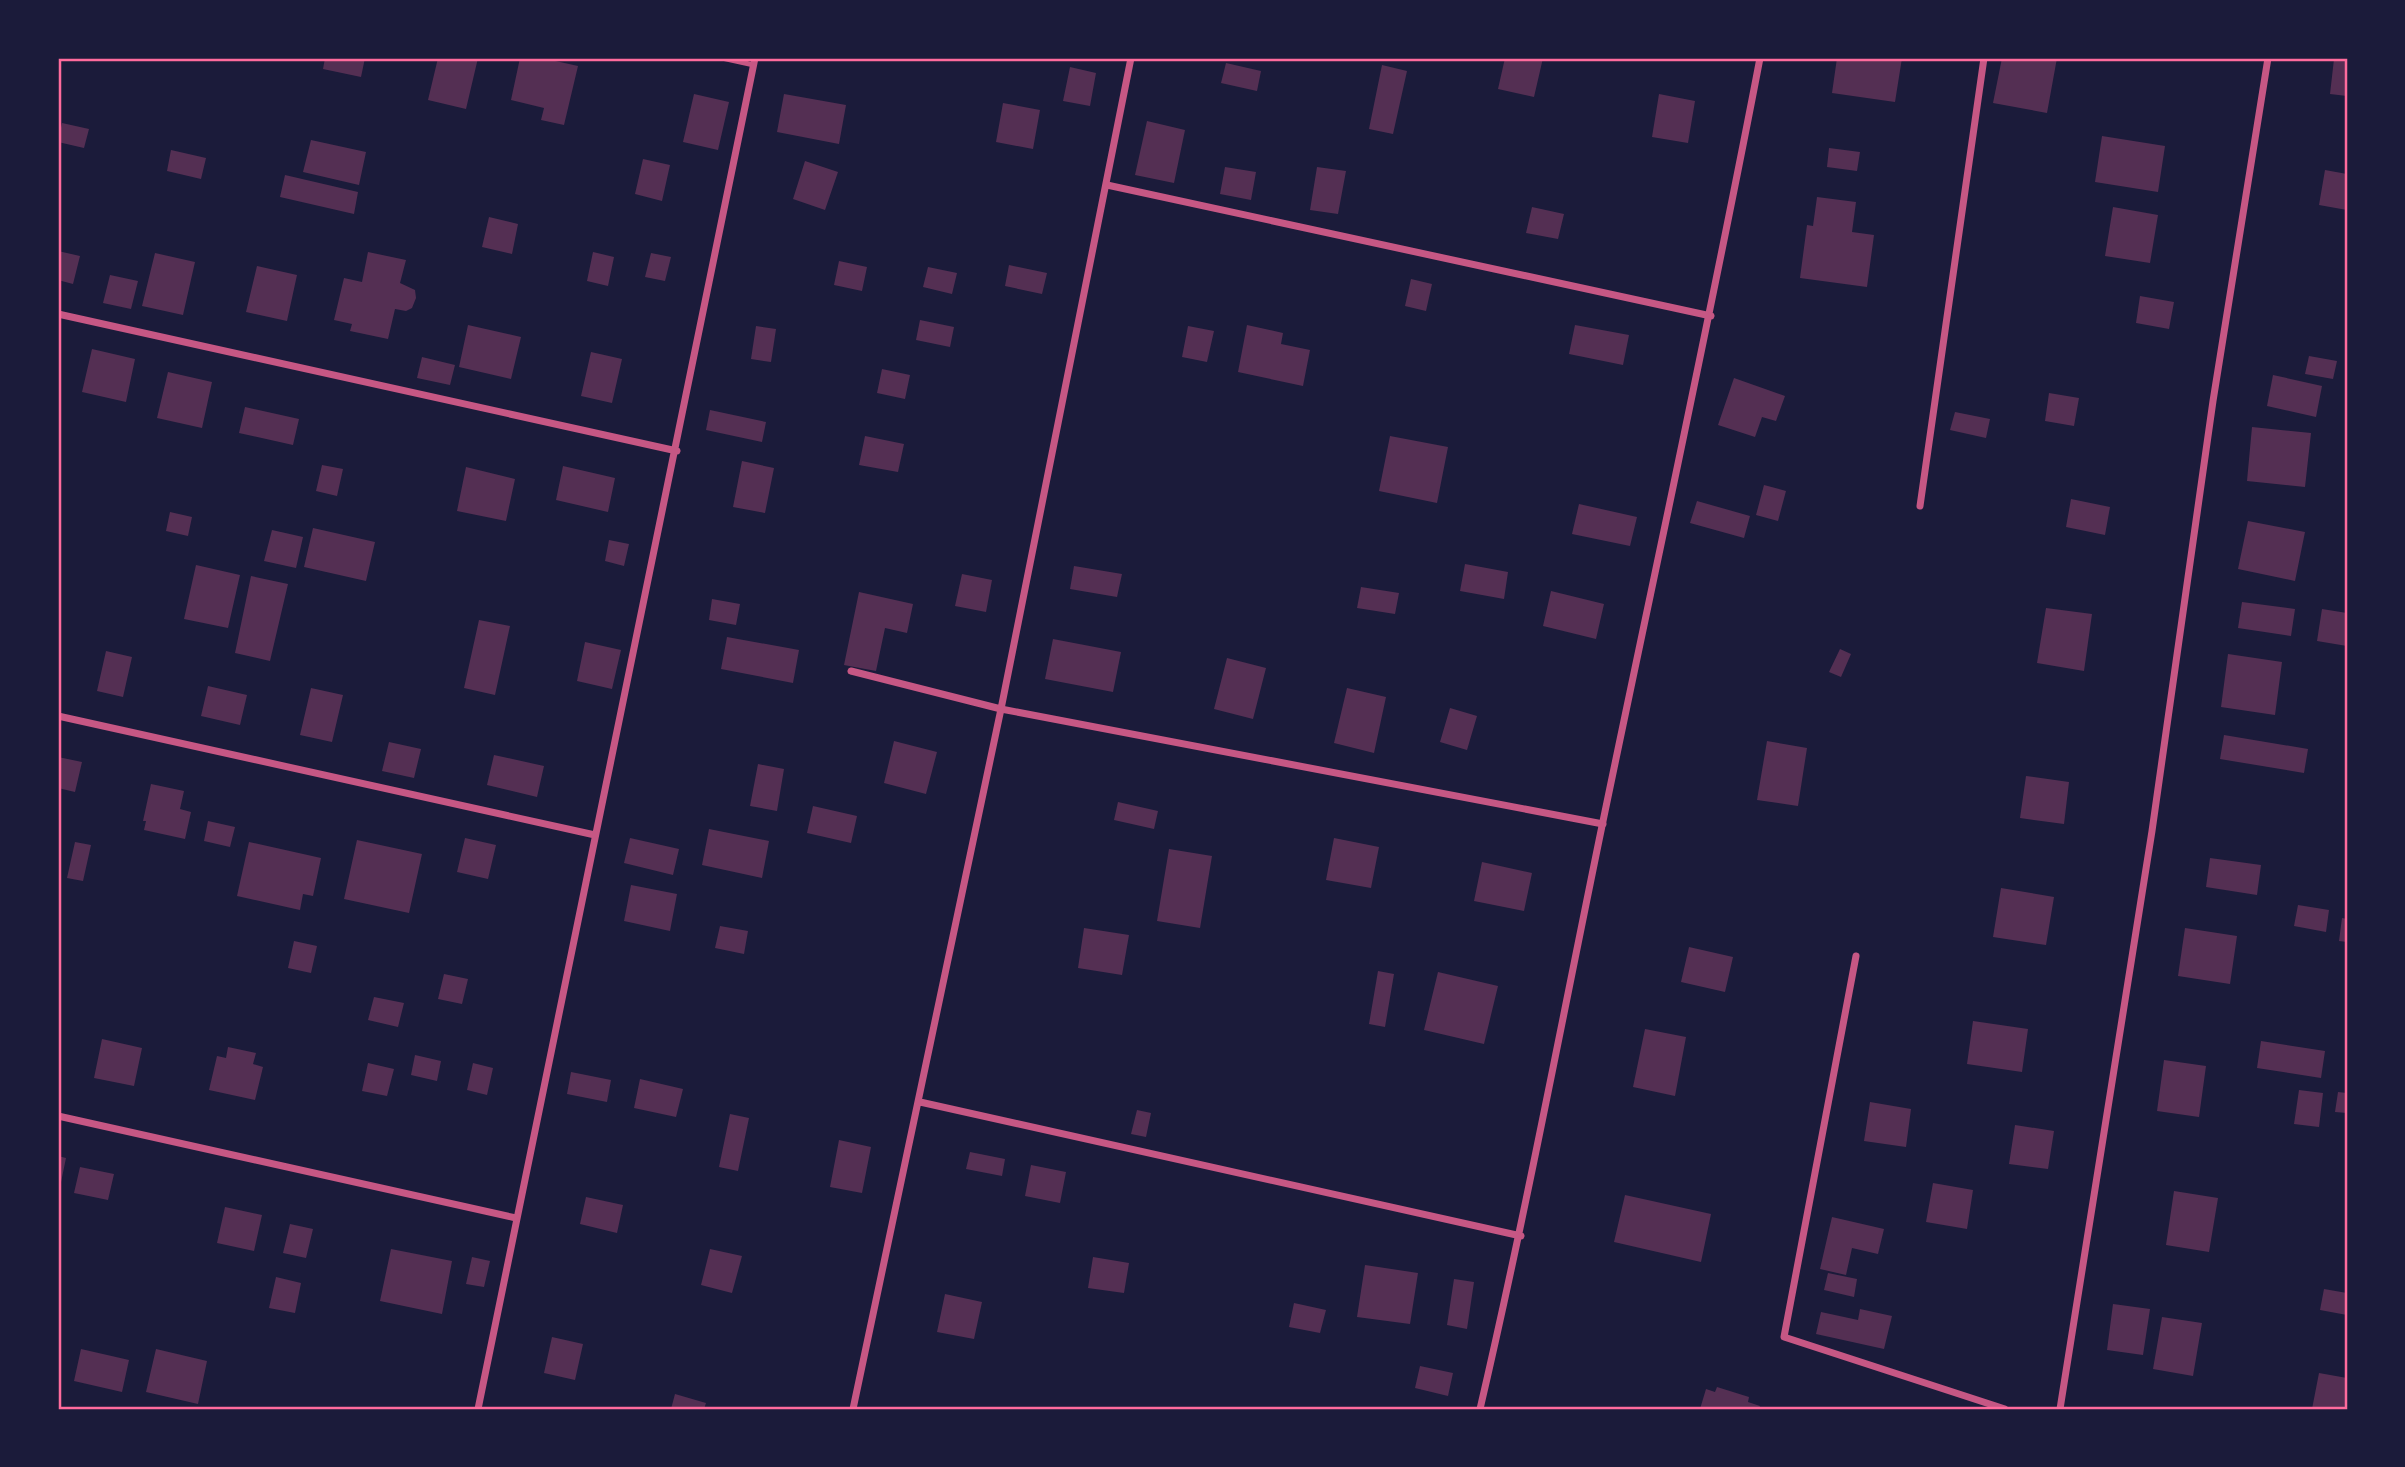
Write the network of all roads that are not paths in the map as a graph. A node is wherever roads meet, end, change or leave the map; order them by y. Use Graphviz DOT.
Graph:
graph roads {
  1 [pos="722,58"];
  2 [pos="1131,58"];
  3 [pos="1760,58"];
  4 [pos="1984,58"];
  5 [pos="2268,58"];
  6 [pos="754,61"];
  7 [pos="1107,185"];
  8 [pos="58,314"];
  9 [pos="1711,316"];
  10 [pos="677,451"];
  11 [pos="1920,506"];
  12 [pos="851,671"];
  13 [pos="1002,709"];
  14 [pos="58,716"];
  15 [pos="1603,824"];
  16 [pos="595,835"];
  17 [pos="1856,956"];
  18 [pos="920,1102"];
  19 [pos="58,1116"];
  20 [pos="516,1218"];
  21 [pos="1521,1236"];
  22 [pos="478,1409"];
  23 [pos="853,1409"];
  24 [pos="1480,1409"];
  25 [pos="2005,1409"];
  26 [pos="2060,1409"];
  1 -- 6 [label="lane"];
  2 -- 7 [label="street"];
  3 -- 9 [label="street"];
  4 -- 11 [label="street"];
  5 -- 26 [label="street"];
  6 -- 10 [label="street"];
  7 -- 9 [label="street"];
  7 -- 13 [label="street"];
  8 -- 10 [label="street"];
  9 -- 15 [label="street"];
  10 -- 16 [label="street"];
  12 -- 13 [label="street"];
  13 -- 15 [label="street"];
  13 -- 18 [label="street"];
  14 -- 16 [label="street"];
  15 -- 21 [label="street"];
  16 -- 20 [label="street"];
  17 -- 25 [label="street"];
  18 -- 21 [label="street"];
  18 -- 23 [label="street"];
  19 -- 20 [label="street"];
  20 -- 22 [label="street"];
  21 -- 24 [label="street"];
}
